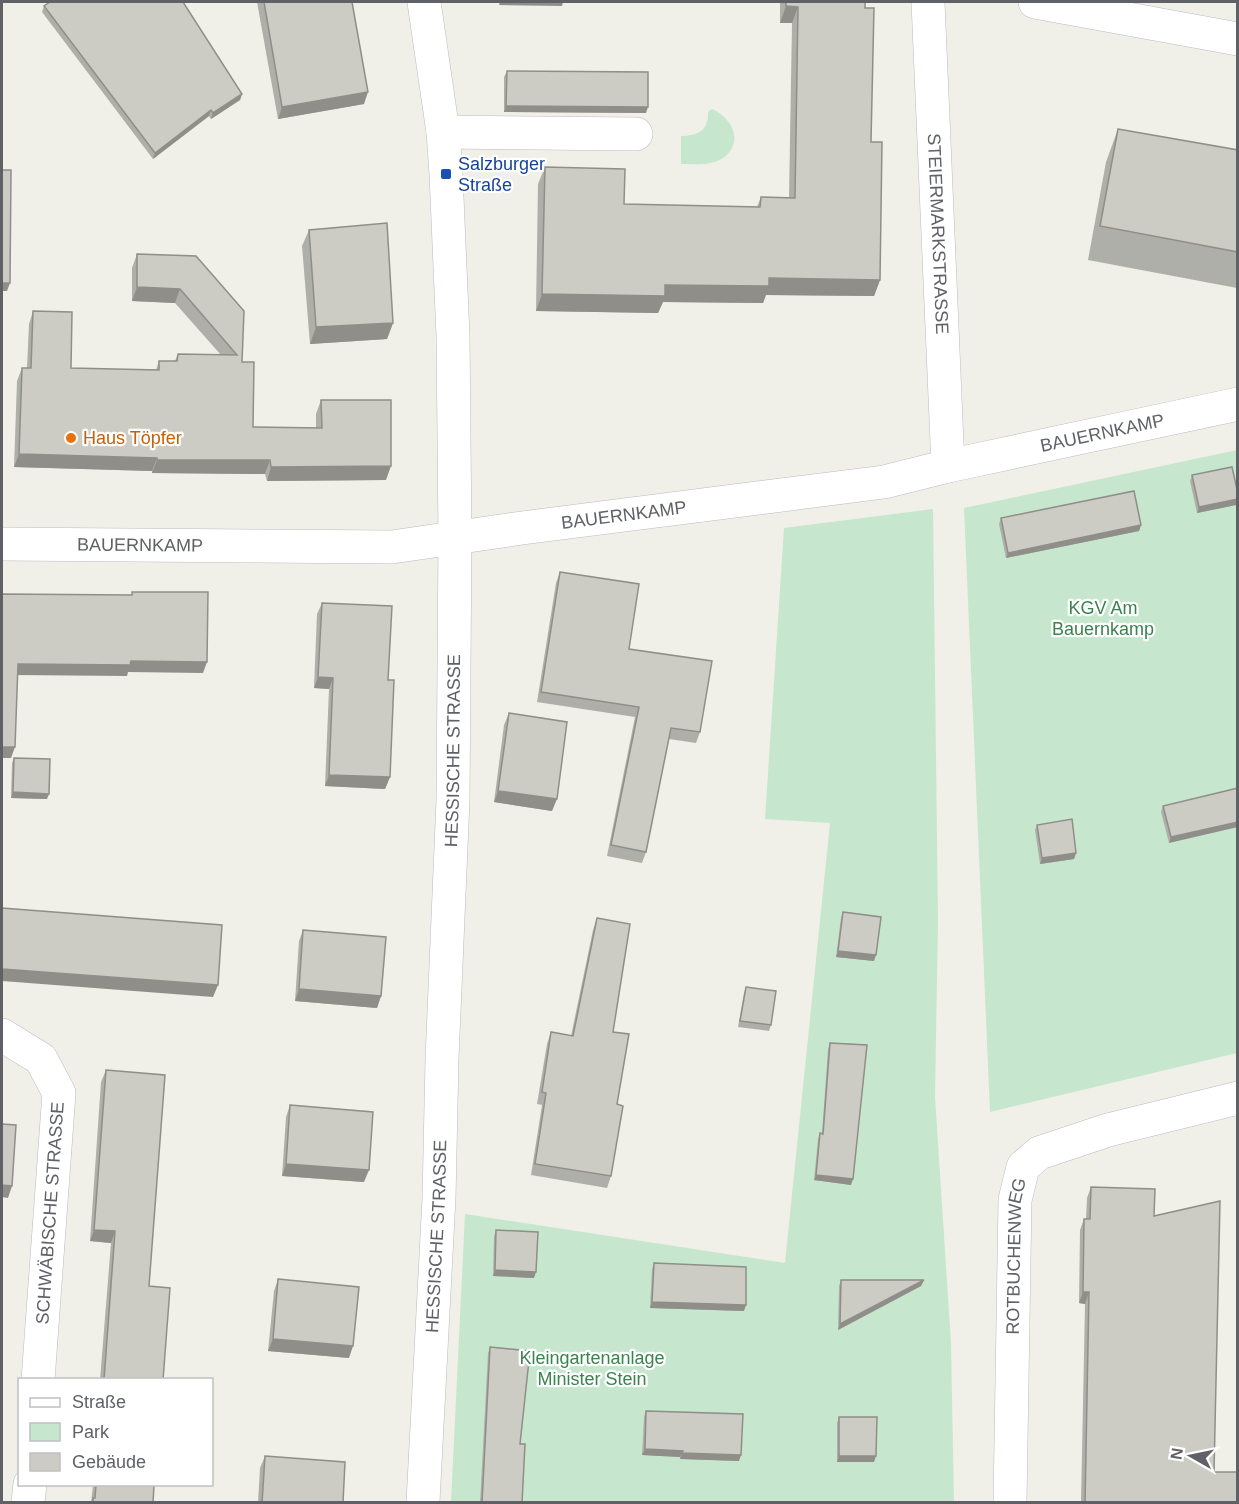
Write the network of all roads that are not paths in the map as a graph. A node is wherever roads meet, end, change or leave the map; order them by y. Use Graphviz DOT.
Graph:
graph roads {
  1 [pos="424,2"];
  2 [pos="928,2"];
  3 [pos="1035,2"];
  4 [pos="1238,39"];
  5 [pos="443,132"];
  6 [pos="636,134"];
  7 [pos="1238,404"];
  8 [pos="948,466"];
  9 [pos="455,537"];
  10 [pos="2,544"];
  11 [pos="3,1036"];
  12 [pos="1238,1098"];
  13 [pos="38,1378"];
  14 [pos="30,1486"];
  15 [pos="28,1503"];
  16 [pos="423,1503"];
  17 [pos="1010,1503"];
  1 -- 5 [label="street, HESSISCHE STRASSE"];
  2 -- 8 [label="street, STEIERMARKSTRASSE"];
  3 -- 4 [label="street"];
  5 -- 6 [label="street"];
  5 -- 9 [label="street, HESSISCHE STRASSE"];
  7 -- 8 [label="street, BAUERNKAMP"];
  8 -- 9 [label="street, BAUERNKAMP"];
  9 -- 10 [label="street, BAUERNKAMP"];
  9 -- 16 [label="street, HESSISCHE STRASSE"];
  11 -- 13 [label="street, SCHWÄBISCHE STRASSE"];
  12 -- 17 [label="street, ROTBUCHENWEG"];
  14 -- 15 [label="street"];
}
